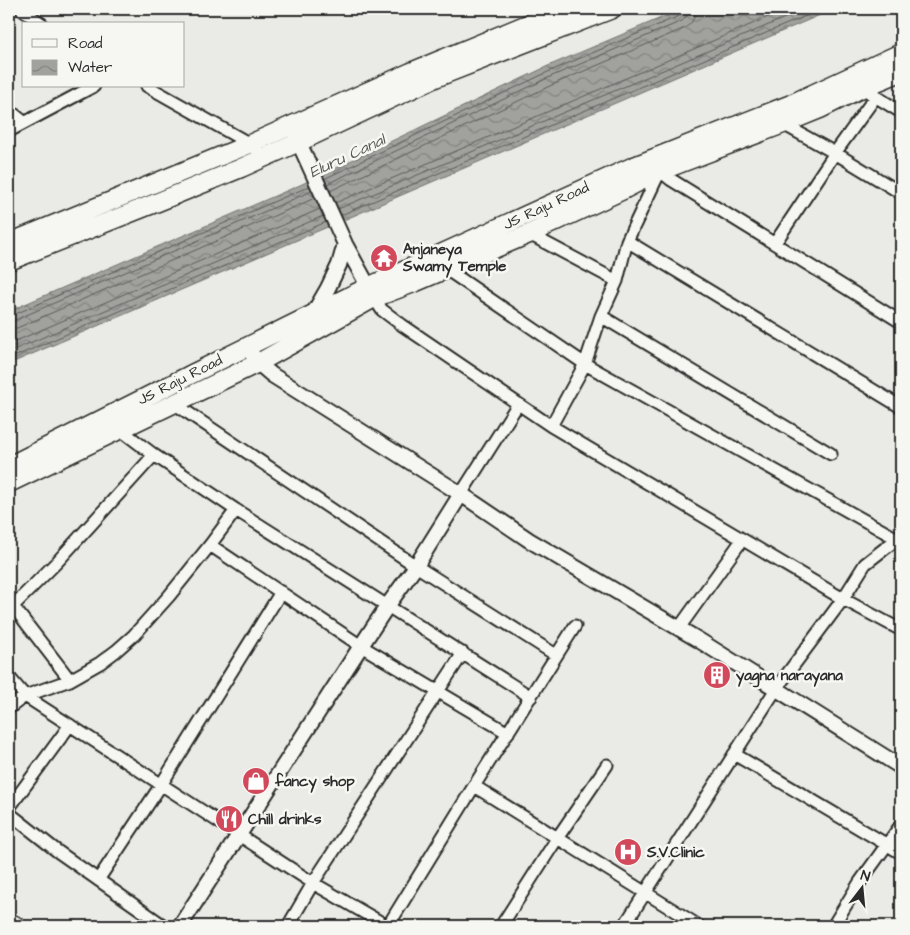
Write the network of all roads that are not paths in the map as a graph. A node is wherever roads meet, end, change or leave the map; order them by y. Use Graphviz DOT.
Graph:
graph roads {
  1 [pos="21,9"];
  2 [pos="564,9"];
  3 [pos="612,9"];
  4 [pos="39,22"];
  5 [pos="901,53"];
  6 [pos="901,72"];
  7 [pos="90,88"];
  8 [pos="151,88"];
  9 [pos="869,92"];
  10 [pos="9,110"];
  11 [pos="901,112"];
  12 [pos="24,122"];
  13 [pos="783,124"];
  14 [pos="291,125"];
  15 [pos="9,130"];
  16 [pos="299,142"];
  17 [pos="250,144"];
  18 [pos="835,153"];
  19 [pos="266,157"];
  20 [pos="660,171"];
  21 [pos="901,193"];
  22 [pos="529,234"];
  23 [pos="627,241"];
  24 [pos="9,243"];
  25 [pos="775,243"];
  26 [pos="345,244"];
  27 [pos="9,262"];
  28 [pos="446,269"];
  29 [pos="617,282"];
  30 [pos="371,292"];
  31 [pos="313,314"];
  32 [pos="600,316"];
  33 [pos="901,322"];
  34 [pos="247,347"];
  35 [pos="258,363"];
  36 [pos="585,364"];
  37 [pos="175,404"];
  38 [pos="518,404"];
  39 [pos="901,407"];
  40 [pos="551,426"];
  41 [pos="121,430"];
  42 [pos="831,454"];
  43 [pos="154,455"];
  44 [pos="9,466"];
  45 [pos="9,483"];
  46 [pos="461,494"];
  47 [pos="236,510"];
  48 [pos="900,538"];
  49 [pos="742,540"];
  50 [pos="210,546"];
  51 [pos="416,566"];
  52 [pos="281,592"];
  53 [pos="843,599"];
  54 [pos="11,603"];
  55 [pos="388,605"];
  56 [pos="575,626"];
  57 [pos="679,628"];
  58 [pos="901,630"];
  59 [pos="361,646"];
  60 [pos="463,653"];
  61 [pos="556,656"];
  62 [pos="9,677"];
  63 [pos="70,680"];
  64 [pos="776,689"];
  65 [pos="437,692"];
  66 [pos="25,696"];
  67 [pos="531,697"];
  68 [pos="9,708"];
  69 [pos="70,725"];
  70 [pos="508,733"];
  71 [pos="734,754"];
  72 [pos="607,765"];
  73 [pos="901,767"];
  74 [pos="160,785"];
  75 [pos="474,786"];
  76 [pos="9,808"];
  77 [pos="9,813"];
  78 [pos="901,825"];
  79 [pos="240,835"];
  80 [pos="558,837"];
  81 [pos="887,844"];
  82 [pos="901,853"];
  83 [pos="98,880"];
  84 [pos="313,883"];
  85 [pos="646,893"];
  86 [pos="9,922"];
  87 [pos="16,926"];
  88 [pos="164,926"];
  89 [pos="180,926"];
  90 [pos="288,926"];
  91 [pos="388,926"];
  92 [pos="501,926"];
  93 [pos="624,926"];
  94 [pos="699,926"];
  95 [pos="833,926"];
  1 -- 4 [label="street"];
  2 -- 14 [label="main road"];
  3 -- 16 [label="main road"];
  5 -- 30 [label="main road, JS Raju Road"];
  6 -- 9 [label="main road, JS Raju Road"];
  7 -- 12 [label="street"];
  8 -- 17 [label="street"];
  9 -- 11 [label="street"];
  9 -- 13 [label="main road, JS Raju Road"];
  9 -- 18 [label="street"];
  10 -- 12 [label="street"];
  12 -- 15 [label="street"];
  13 -- 18 [label="street"];
  13 -- 20 [label="main road, JS Raju Road"];
  14 -- 16 [label="street"];
  14 -- 17 [label="main road"];
  16 -- 19 [label="main road"];
  16 -- 26 [label="street"];
  17 -- 19 [label="street"];
  17 -- 24 [label="main road"];
  18 -- 21 [label="street"];
  18 -- 25 [label="street"];
  19 -- 27 [label="main road"];
  20 -- 22 [label="main road, JS Raju Road"];
  20 -- 23 [label="street"];
  20 -- 25 [label="street"];
  22 -- 28 [label="main road, JS Raju Road"];
  22 -- 29 [label="street"];
  23 -- 29 [label="street"];
  23 -- 39 [label="street"];
  25 -- 33 [label="street"];
  26 -- 30 [label="street"];
  26 -- 31 [label="street"];
  28 -- 30 [label="main road, JS Raju Road"];
  28 -- 36 [label="street"];
  29 -- 32 [label="street"];
  30 -- 31 [label="main road, JS Raju Road"];
  30 -- 35 [label="main road, JS Raju Road"];
  30 -- 38 [label="street"];
  31 -- 34 [label="main road, JS Raju Road"];
  32 -- 36 [label="street"];
  32 -- 42 [label="street"];
  34 -- 35 [label="street"];
  34 -- 44 [label="main road, JS Raju Road"];
  35 -- 37 [label="main road, JS Raju Road"];
  35 -- 46 [label="street"];
  36 -- 40 [label="street"];
  36 -- 48 [label="street"];
  37 -- 41 [label="main road, JS Raju Road"];
  37 -- 51 [label="street"];
  38 -- 40 [label="street"];
  38 -- 46 [label="street"];
  40 -- 49 [label="street"];
  41 -- 43 [label="street"];
  41 -- 45 [label="main road, JS Raju Road"];
  43 -- 47 [label="street"];
  43 -- 54 [label="street"];
  46 -- 51 [label="street"];
  46 -- 57 [label="street"];
  47 -- 50 [label="street"];
  47 -- 55 [label="street"];
  48 -- 53 [label="street"];
  49 -- 53 [label="street"];
  49 -- 57 [label="street"];
  50 -- 52 [label="street"];
  50 -- 63 [label="street"];
  51 -- 55 [label="street"];
  51 -- 61 [label="street"];
  52 -- 59 [label="street"];
  52 -- 74 [label="street"];
  53 -- 58 [label="street"];
  53 -- 64 [label="street"];
  54 -- 63 [label="street"];
  55 -- 59 [label="street"];
  55 -- 60 [label="street"];
  56 -- 61 [label="street"];
  57 -- 64 [label="street"];
  59 -- 65 [label="street"];
  59 -- 79 [label="street"];
  60 -- 65 [label="street"];
  60 -- 67 [label="street"];
  61 -- 67 [label="street"];
  62 -- 66 [label="street"];
  63 -- 66 [label="street"];
  64 -- 71 [label="street"];
  64 -- 73 [label="street"];
  65 -- 70 [label="street"];
  65 -- 84 [label="street"];
  66 -- 68 [label="street"];
  66 -- 69 [label="street"];
  67 -- 70 [label="street"];
  69 -- 74 [label="street"];
  69 -- 76 [label="street"];
  70 -- 75 [label="street"];
  71 -- 81 [label="street"];
  71 -- 85 [label="street"];
  72 -- 80 [label="street"];
  74 -- 79 [label="street"];
  74 -- 83 [label="street"];
  75 -- 80 [label="street"];
  75 -- 91 [label="street"];
  77 -- 83 [label="street"];
  78 -- 81 [label="street"];
  79 -- 84 [label="street"];
  79 -- 89 [label="street"];
  80 -- 85 [label="street"];
  80 -- 92 [label="street"];
  81 -- 82 [label="street"];
  81 -- 95 [label="street"];
  83 -- 88 [label="street"];
  84 -- 90 [label="street"];
  84 -- 91 [label="street"];
  85 -- 93 [label="street"];
  85 -- 94 [label="street"];
  86 -- 87 [label="main road"];
}
